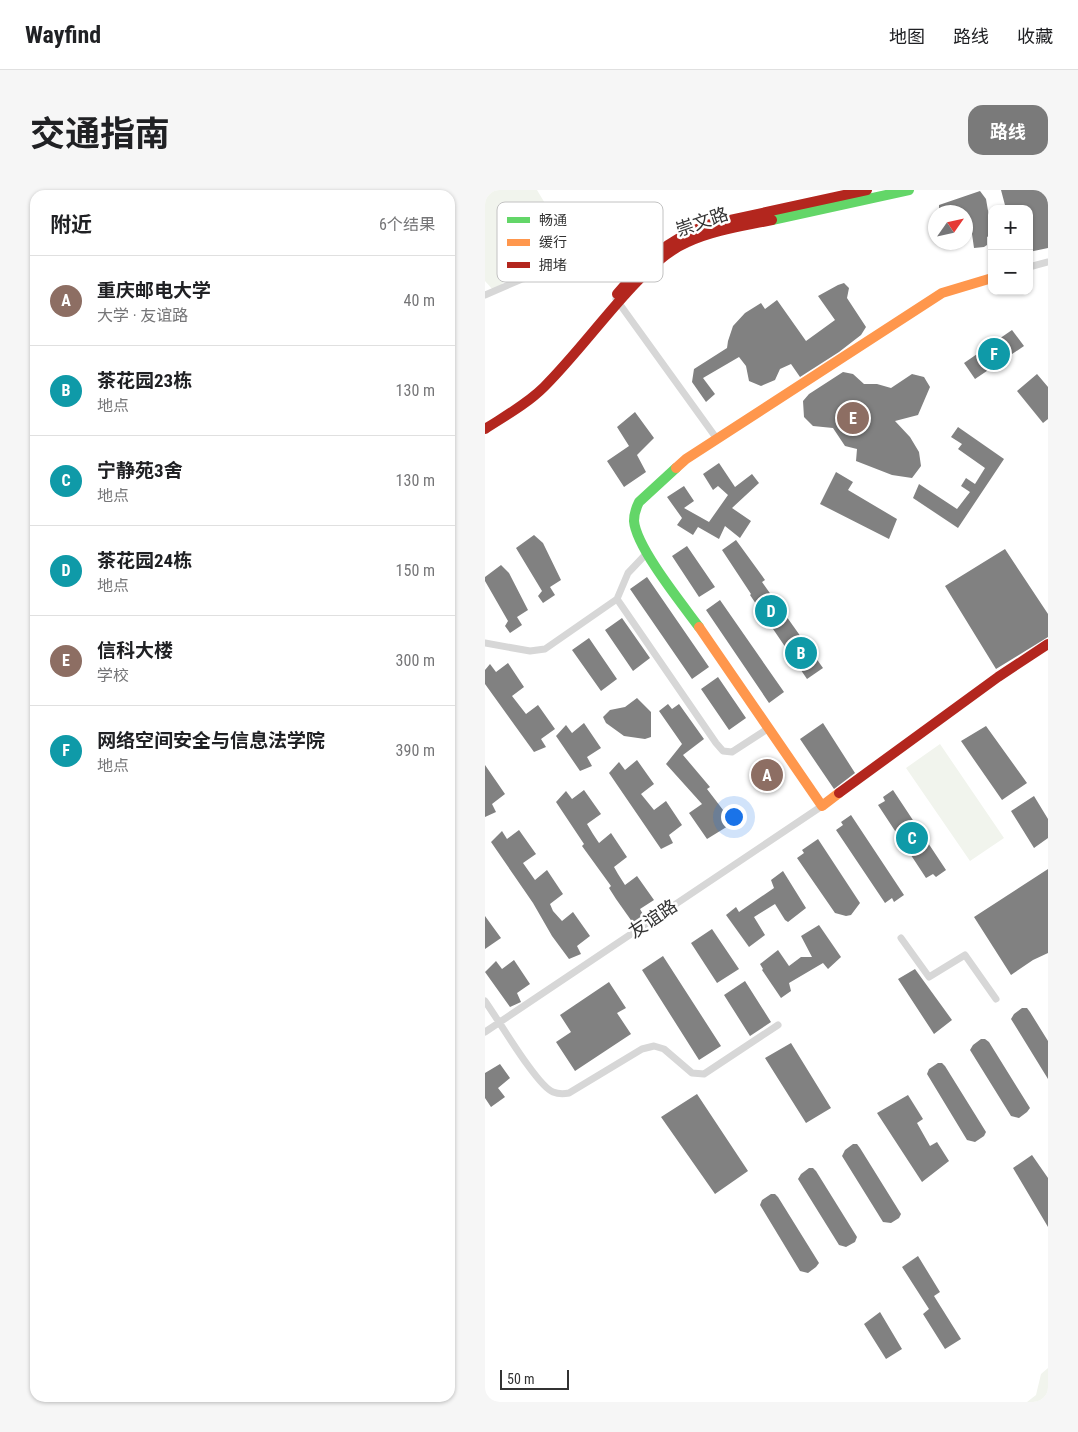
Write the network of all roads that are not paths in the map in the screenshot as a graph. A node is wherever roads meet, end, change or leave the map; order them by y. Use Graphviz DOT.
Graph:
graph roads {
  1 [pos="867,190"];
  2 [pos="909,190"];
  3 [pos="663,247"];
  4 [pos="663,257"];
  5 [pos="1048,262"];
  6 [pos="1033,266"];
  7 [pos="988,279"];
  8 [pos="515,282"];
  9 [pos="629,282"];
  10 [pos="635,282"];
  11 [pos="485,295"];
  12 [pos="616,299"];
  13 [pos="485,422"];
  14 [pos="485,428"];
  15 [pos="717,439"];
  16 [pos="647,553"];
  17 [pos="617,599"];
  18 [pos="485,643"];
  19 [pos="1048,644"];
  20 [pos="769,728"];
  21 [pos="822,806"];
  22 [pos="901,938"];
  23 [pos="996,998"];
  24 [pos="485,1001"];
  25 [pos="500,1022"];
  26 [pos="777,1025"];
  27 [pos="485,1032"];
  1 -- 3 [label="street, 崇文路"];
  2 -- 4 [label="street, 崇文路"];
  5 -- 6 [label="street"];
  7 -- 15 [label="street"];
  8 -- 11 [label="street"];
  9 -- 12 [label="street, 崇文路"];
  10 -- 12 [label="street, 崇文路"];
  12 -- 13 [label="street, 崇文路"];
  12 -- 14 [label="street, 崇文路"];
  12 -- 15 [label="street"];
  15 -- 16 [label="street"];
  16 -- 17 [label="street"];
  16 -- 20 [label="street"];
  17 -- 18 [label="street"];
  17 -- 20 [label="street"];
  19 -- 21 [label="street"];
  20 -- 21 [label="street"];
  21 -- 25 [label="street, 友谊路"];
  22 -- 23 [label="street"];
  24 -- 25 [label="street"];
  25 -- 26 [label="street"];
  25 -- 27 [label="street, 友谊路"];
}
